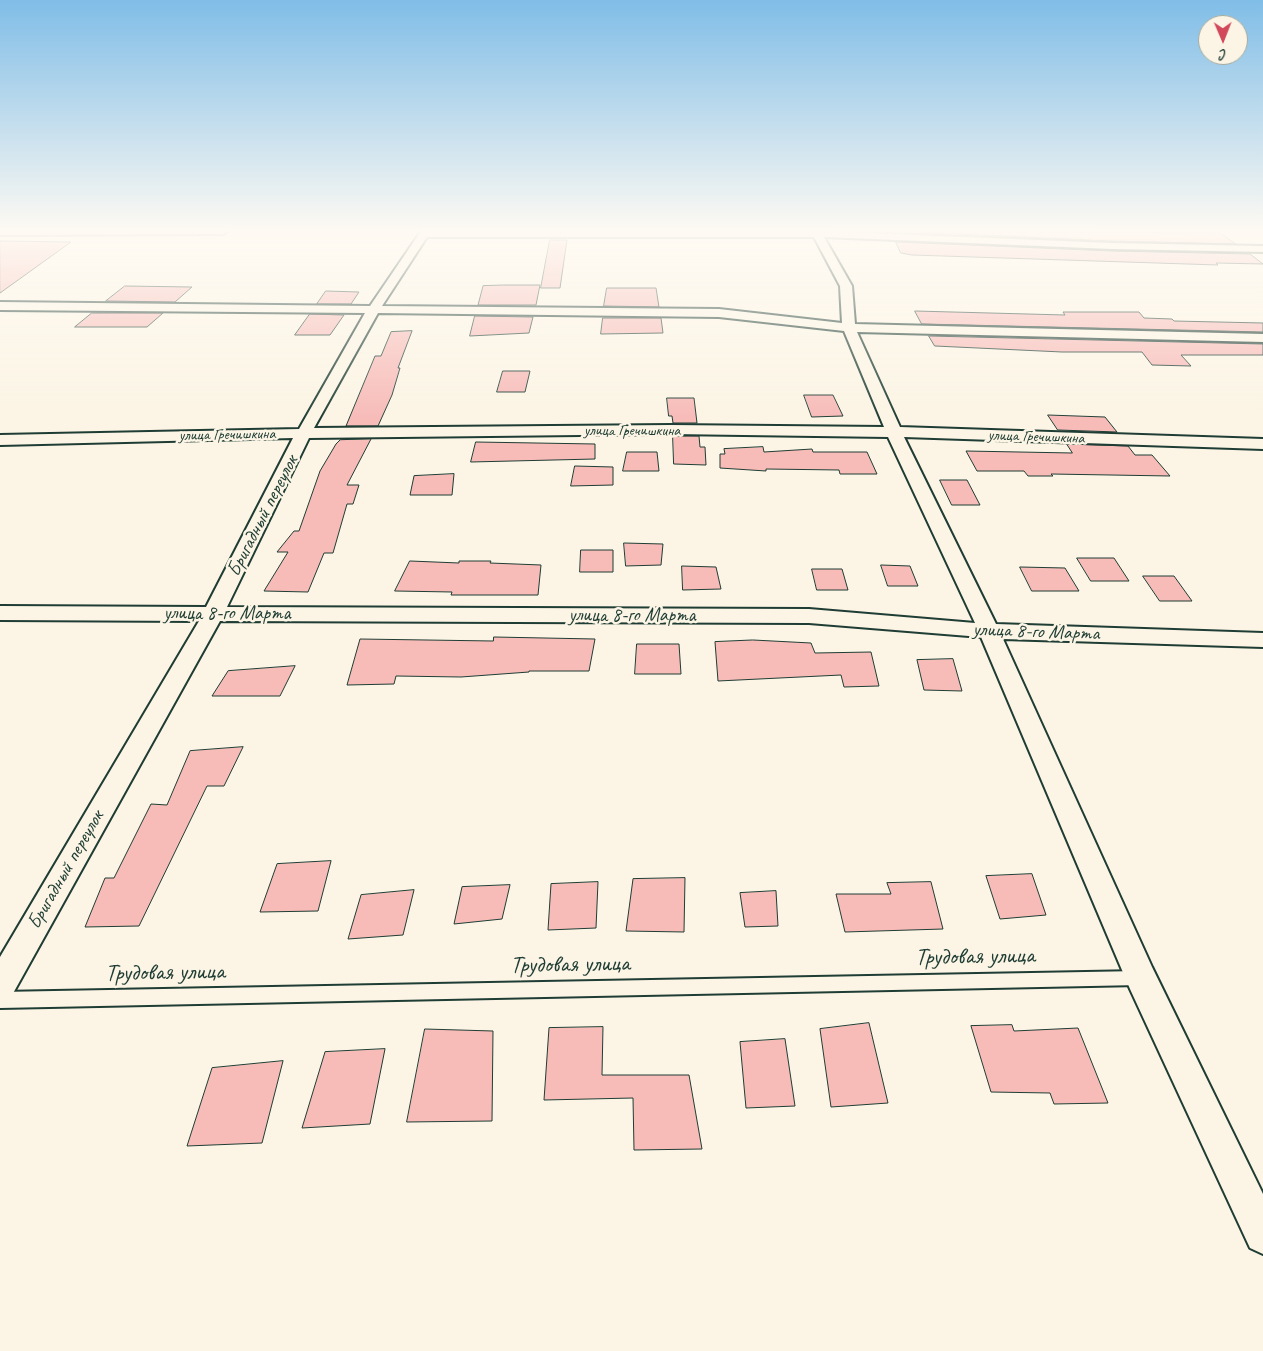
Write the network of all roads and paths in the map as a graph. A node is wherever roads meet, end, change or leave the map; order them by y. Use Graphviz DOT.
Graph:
graph roads {
  1 [pos="384,294"];
  2 [pos="847,294"];
  3 [pos="0,306"];
  4 [pos="374,309"];
  5 [pos="849,328"];
  6 [pos="1263,338"];
  7 [pos="894,432"];
  8 [pos="304,433"];
  9 [pos="0,440"];
  10 [pos="1263,444"];
  11 [pos="0,613"];
  12 [pos="213,614"];
  13 [pos="988,631"];
  14 [pos="1263,640"];
  15 [pos="1141,978"];
  16 [pos="0,986"];
  17 [pos="0,1000"];
  18 [pos="1263,1235"];
  1 -- 4 [label="street, Бригадный переулок"];
  2 -- 5 [label="street"];
  3 -- 4 [label="street"];
  4 -- 5 [label="street"];
  4 -- 8 [label="street, Бригадный переулок"];
  5 -- 6 [label="street"];
  5 -- 7 [label="street"];
  7 -- 8 [label="street, улица Гречишкина"];
  7 -- 10 [label="street, улица Гречишкина"];
  7 -- 13 [label="street"];
  8 -- 9 [label="street, улица Гречишкина"];
  8 -- 12 [label="street, Бригадный переулок"];
  11 -- 12 [label="street, улица 8-го Марта"];
  12 -- 13 [label="street, улица 8-го Марта"];
  12 -- 16 [label="street, Бригадный переулок"];
  13 -- 14 [label="street, улица 8-го Марта"];
  13 -- 15 [label="street"];
  15 -- 17 [label="lane, Трудовая улица"];
  15 -- 18 [label="street"];
}
